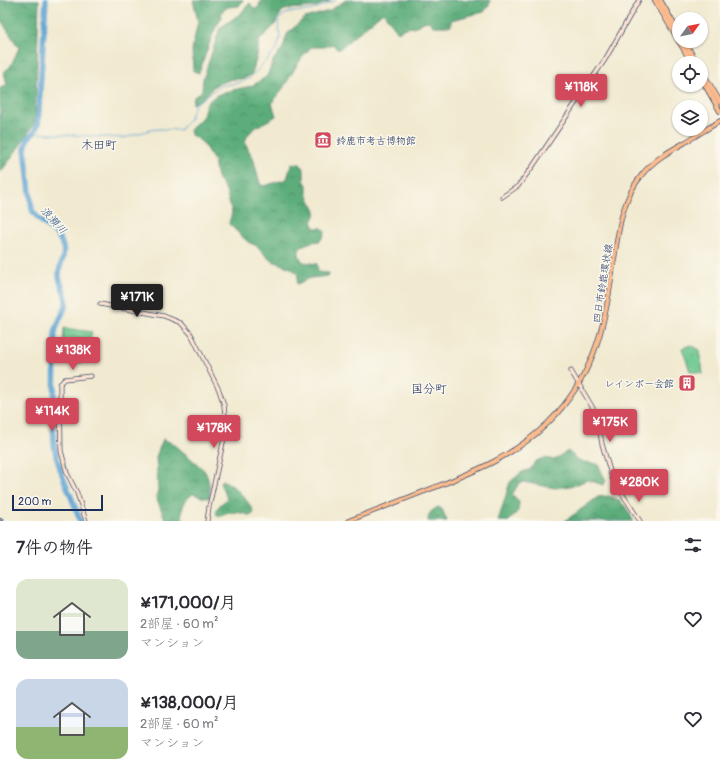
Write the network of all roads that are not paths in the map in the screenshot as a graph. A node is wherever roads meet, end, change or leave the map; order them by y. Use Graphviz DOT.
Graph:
graph roads {
  1 [pos="639,0"];
  2 [pos="655,0"];
  3 [pos="660,0"];
  4 [pos="672,21"];
  5 [pos="672,29"];
  6 [pos="708,82"];
  7 [pos="708,90"];
  8 [pos="720,102"];
  9 [pos="720,111"];
  10 [pos="720,121"];
  11 [pos="502,197"];
  12 [pos="100,304"];
  13 [pos="571,371"];
  14 [pos="91,376"];
  15 [pos="579,383"];
  16 [pos="86,521"];
  17 [pos="207,521"];
  18 [pos="348,521"];
  19 [pos="640,521"];
  1 -- 11 [label="street"];
  2 -- 5 [label="highway"];
  3 -- 4 [label="highway"];
  6 -- 8 [label="highway"];
  7 -- 9 [label="highway"];
  10 -- 15 [label="main road, 四日市鈴鹿環状線"];
  12 -- 17 [label="street"];
  13 -- 15 [label="street"];
  14 -- 16 [label="street"];
  15 -- 18 [label="main road, 四日市鈴鹿環状線"];
  15 -- 19 [label="street"];
}
